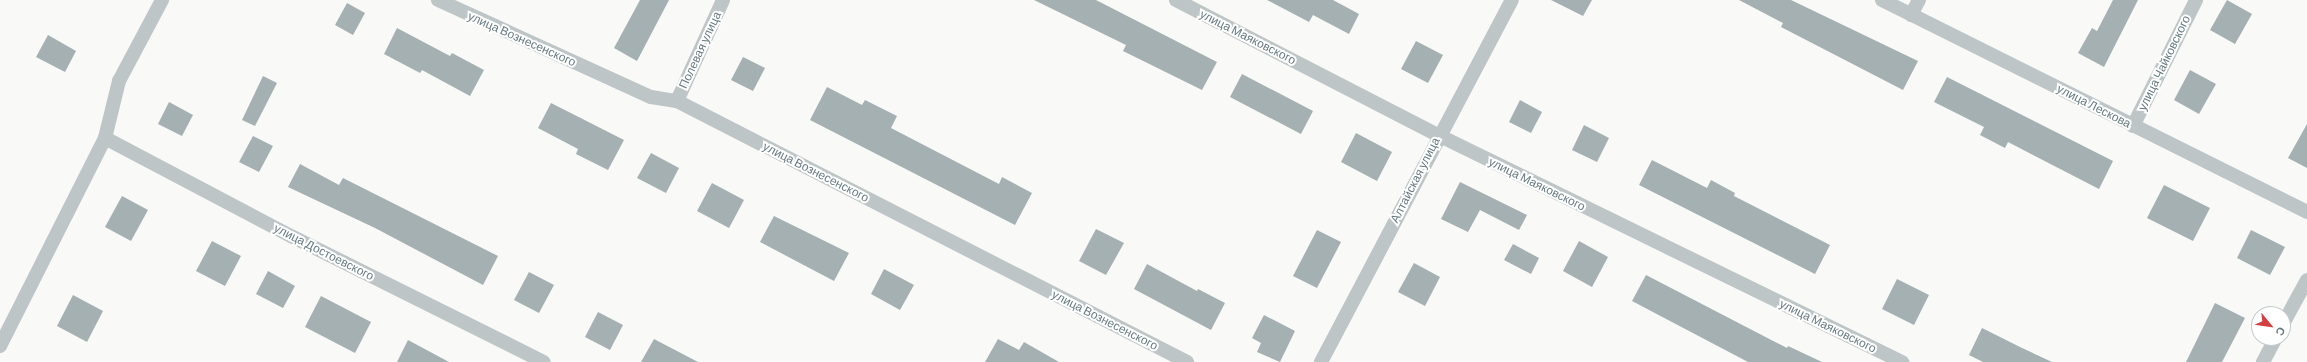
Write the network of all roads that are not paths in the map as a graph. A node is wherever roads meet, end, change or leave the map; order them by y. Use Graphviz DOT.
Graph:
graph roads {
  1 [pos="162,0"];
  2 [pos="438,0"];
  3 [pos="723,0"];
  4 [pos="1176,0"];
  5 [pos="1512,0"];
  6 [pos="1882,0"];
  7 [pos="1919,0"];
  8 [pos="2196,0"];
  9 [pos="457,4"];
  10 [pos="1911,15"];
  11 [pos="677,101"];
  12 [pos="2133,126"];
  13 [pos="1438,135"];
  14 [pos="104,138"];
  15 [pos="2307,212"];
  16 [pos="2307,280"];
  17 [pos="2291,309"];
  18 [pos="0,346"];
  19 [pos="2272,346"];
  20 [pos="544,362"];
  21 [pos="1188,362"];
  22 [pos="1320,362"];
  23 [pos="1902,362"];
  24 [pos="2263,362"];
  1 -- 14 [label="street"];
  2 -- 9 [label="street, улица Вознесенского"];
  3 -- 11 [label="street, Полевая улица"];
  4 -- 13 [label="street, улица Маяковского"];
  5 -- 13 [label="street, Алтайская улица"];
  6 -- 10 [label="street, улица Лескова"];
  7 -- 10 [label="street"];
  8 -- 12 [label="street, улица Чайковского"];
  9 -- 11 [label="street, улица Вознесенского"];
  10 -- 12 [label="street, улица Лескова"];
  11 -- 21 [label="street, улица Вознесенского"];
  12 -- 15 [label="street, улица Лескова"];
  13 -- 22 [label="street, Алтайская улица"];
  13 -- 23 [label="street, улица Маяковского"];
  14 -- 18 [label="street"];
  14 -- 20 [label="street, улица Достоевского"];
  16 -- 17 [label="street"];
  19 -- 24 [label="street"];
}
